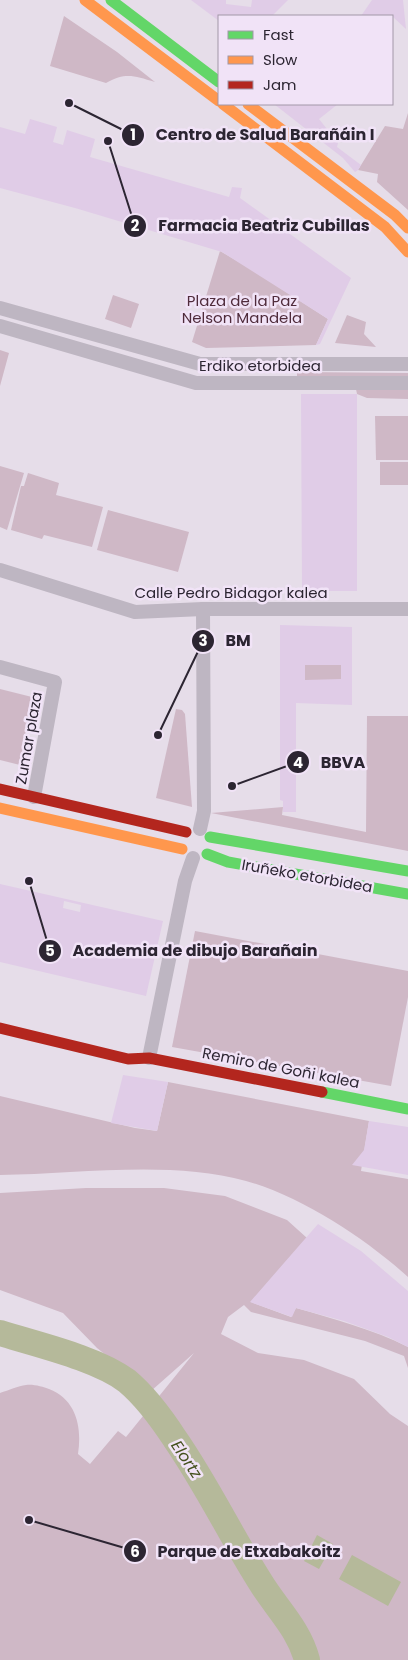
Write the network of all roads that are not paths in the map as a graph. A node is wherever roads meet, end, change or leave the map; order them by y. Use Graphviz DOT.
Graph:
graph roads {
  1 [pos="84,0"];
  2 [pos="111,0"];
  3 [pos="218,81"];
  4 [pos="218,100"];
  5 [pos="224,105"];
  6 [pos="249,105"];
  7 [pos="408,228"];
  8 [pos="408,252"];
  9 [pos="0,308"];
  10 [pos="1,330"];
  11 [pos="408,364"];
  12 [pos="408,383"];
  13 [pos="0,570"];
  14 [pos="204,609"];
  15 [pos="408,609"];
  16 [pos="0,667"];
  17 [pos="0,789"];
  18 [pos="34,797"];
  19 [pos="0,808"];
  20 [pos="186,832"];
  21 [pos="205,833"];
  22 [pos="187,854"];
  23 [pos="207,854"];
  24 [pos="408,871"];
  25 [pos="408,894"];
  26 [pos="0,1028"];
  27 [pos="149,1058"];
  28 [pos="408,1107"];
  1 -- 4 [label="main road"];
  2 -- 3 [label="main road"];
  5 -- 8 [label="main road"];
  6 -- 7 [label="main road"];
  9 -- 11 [label="street, Erdiko etorbidea"];
  10 -- 12 [label="street, Erdiko etorbidea"];
  13 -- 14 [label="street, Calle Pedro Bidagor kalea"];
  14 -- 15 [label="street, Calle Pedro Bidagor kalea"];
  14 -- 21 [label="street"];
  16 -- 18 [label="street, Zumar plaza"];
  17 -- 18 [label="main road"];
  18 -- 20 [label="main road"];
  19 -- 22 [label="main road"];
  20 -- 21 [label="main road"];
  20 -- 22 [label="main road"];
  21 -- 23 [label="main road"];
  21 -- 24 [label="main road, Iruñeko etorbidea"];
  22 -- 23 [label="main road"];
  22 -- 27 [label="street"];
  23 -- 25 [label="main road, Iruñeko etorbidea"];
  26 -- 27 [label="main road, Remiro de Goñi kalea"];
  27 -- 28 [label="main road, Remiro de Goñi kalea"];
}
